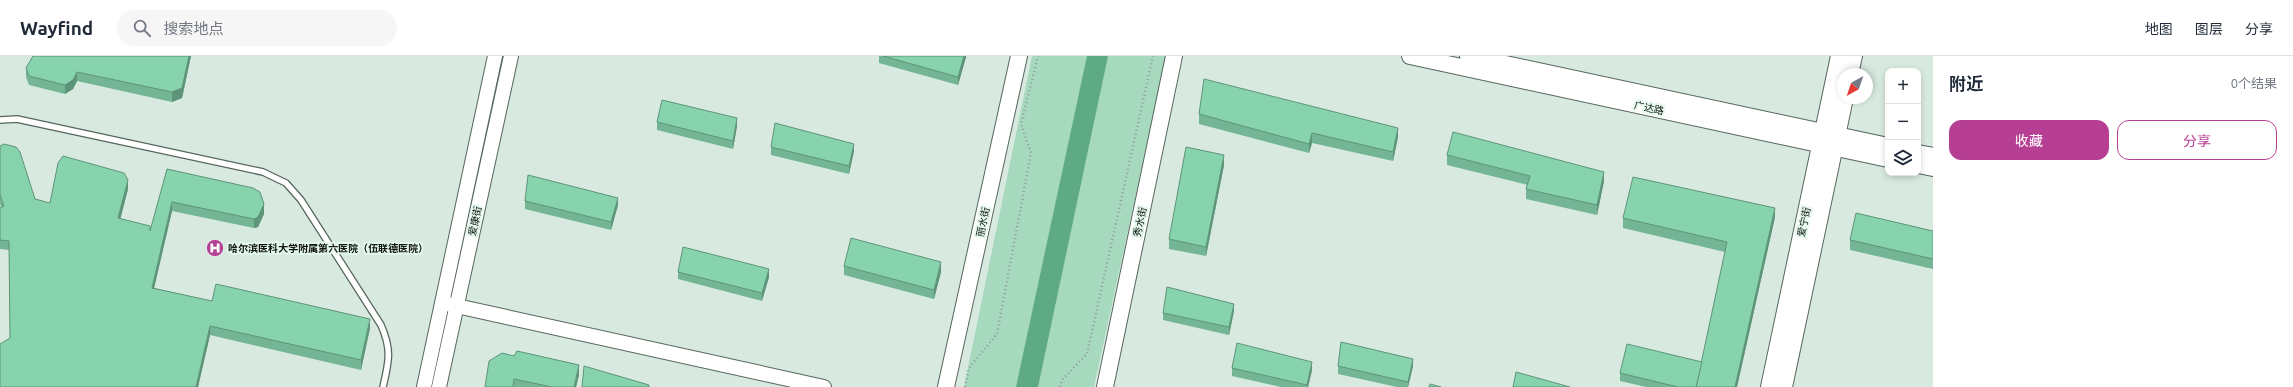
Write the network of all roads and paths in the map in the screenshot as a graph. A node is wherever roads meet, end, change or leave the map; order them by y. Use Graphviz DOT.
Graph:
graph roads {
  1 [pos="495,56"];
  2 [pos="511,56"];
  3 [pos="1019,56"];
  4 [pos="1038,56"];
  5 [pos="1153,56"];
  6 [pos="1174,56"];
  7 [pos="1410,56"];
  8 [pos="1468,56"];
  9 [pos="1839,56"];
  10 [pos="1854,56"];
  11 [pos="1851,68"];
  12 [pos="1843,104"];
  13 [pos="0,120"];
  14 [pos="1829,140"];
  15 [pos="1885,146"];
  16 [pos="1921,154"];
  17 [pos="1933,156"];
  18 [pos="1885,158"];
  19 [pos="1921,166"];
  20 [pos="1933,168"];
  21 [pos="450,304"];
  22 [pos="383,387"];
  23 [pos="424,387"];
  24 [pos="439,387"];
  25 [pos="824,387"];
  26 [pos="946,387"];
  27 [pos="966,387"];
  28 [pos="1060,387"];
  29 [pos="1105,387"];
  30 [pos="1769,387"];
  31 [pos="1784,387"];
  1 -- 21 [label="street, 爱康街"];
  2 -- 21 [label="street, 爱康街"];
  3 -- 26 [label="main road, 丽水街"];
  4 -- 27 [label="path"];
  5 -- 28 [label="path"];
  6 -- 29 [label="main road, 秀水街"];
  7 -- 14 [label="main road, 广达路"];
  8 -- 14 [label="main road, 广达路"];
  9 -- 14 [label="main road, 爱宁街"];
  10 -- 11 [label="main road"];
  12 -- 14 [label="main road, 爱宁街"];
  13 -- 22 [label="lane"];
  14 -- 15 [label="main road, 广达路"];
  14 -- 18 [label="main road, 广达路"];
  14 -- 30 [label="main road, 爱宁街"];
  14 -- 31 [label="main road, 爱宁街"];
  16 -- 17 [label="main road"];
  19 -- 20 [label="main road"];
  21 -- 23 [label="street, 爱康街"];
  21 -- 24 [label="street, 爱康街"];
  21 -- 25 [label="street"];
}
